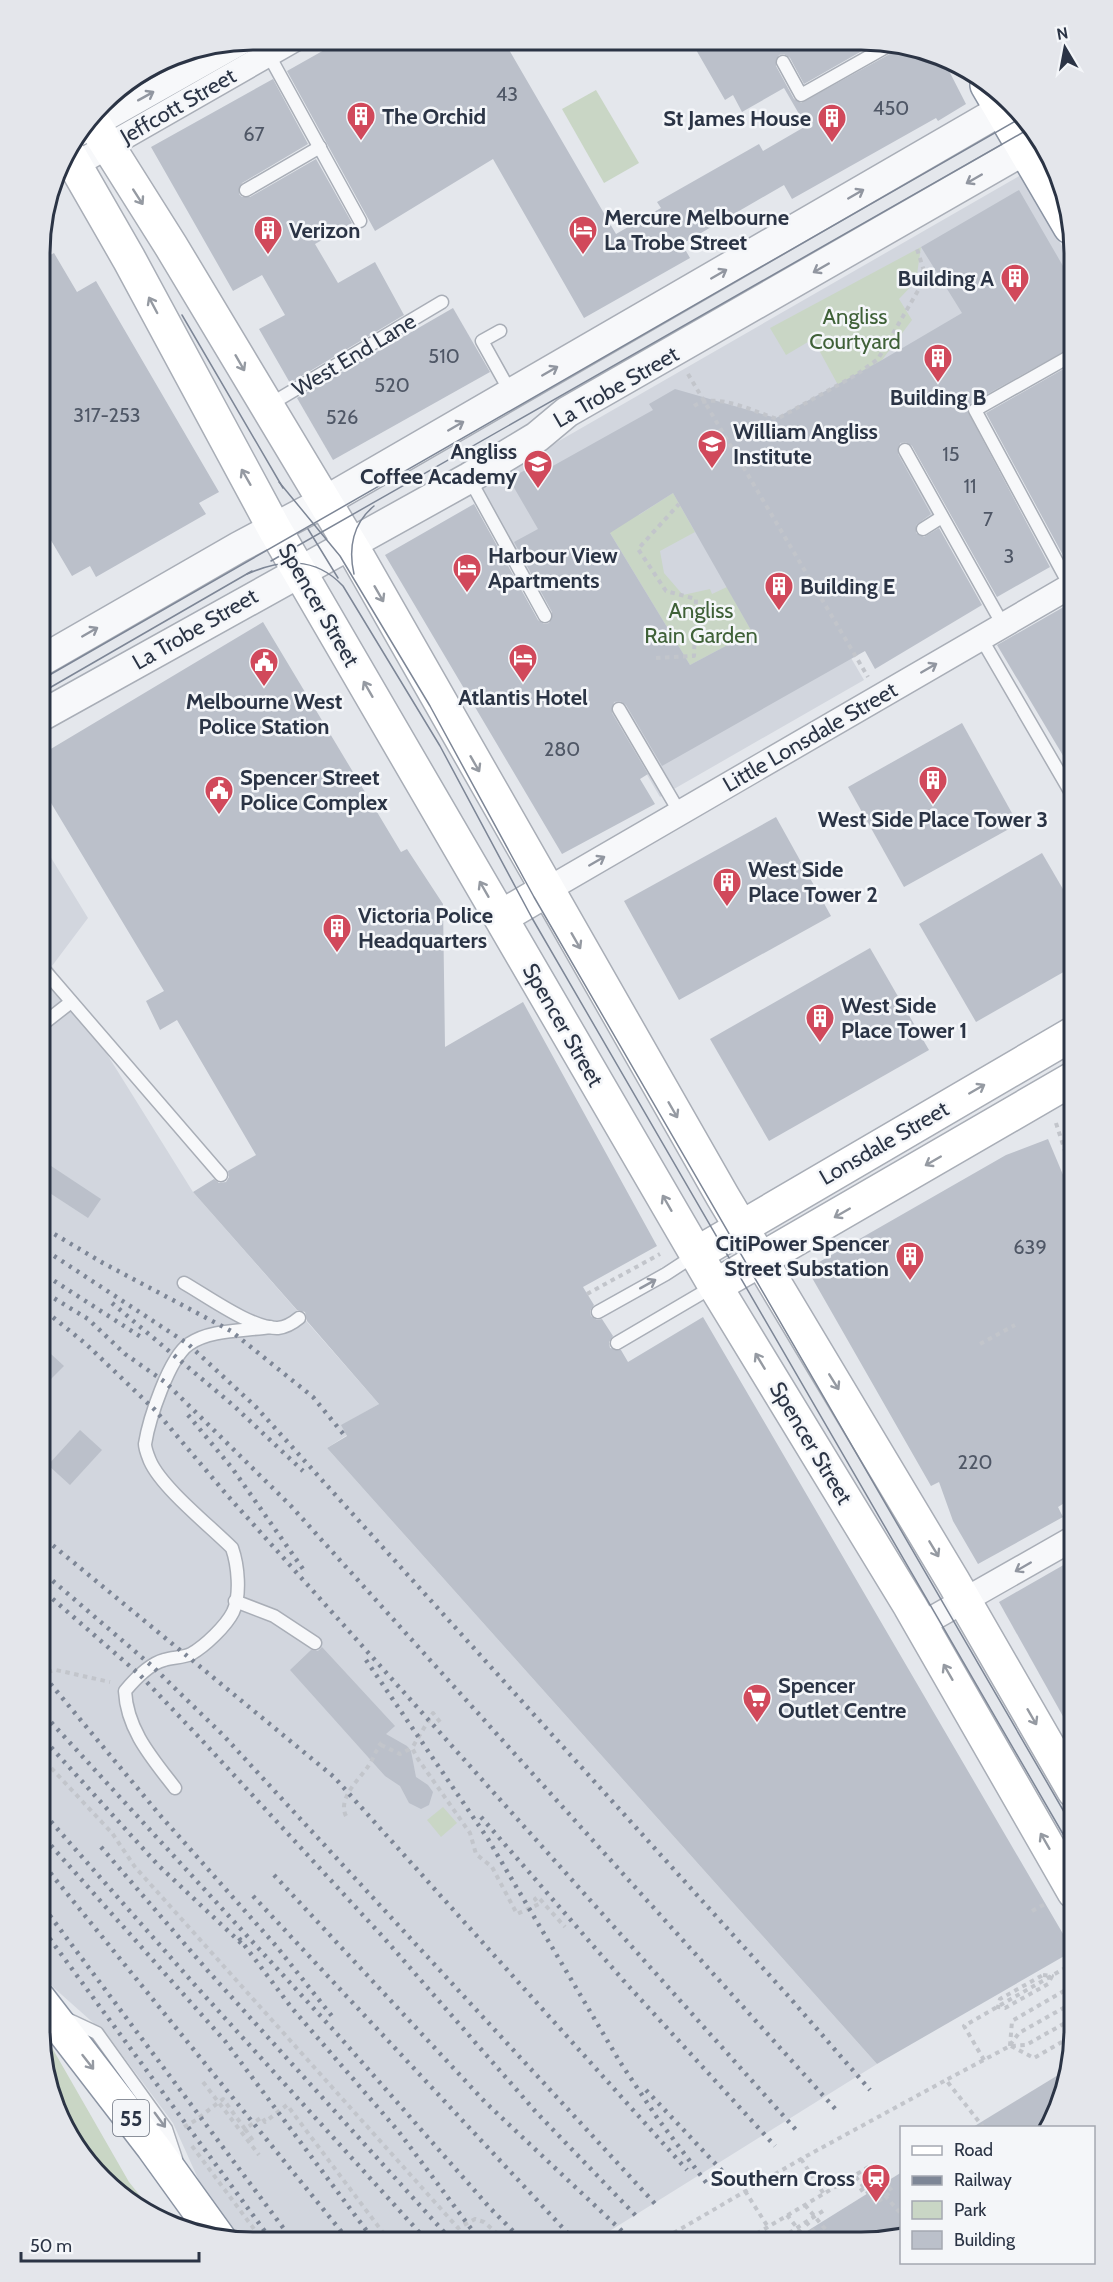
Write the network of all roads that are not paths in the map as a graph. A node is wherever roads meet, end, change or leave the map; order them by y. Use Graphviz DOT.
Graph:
graph roads {
  1 [pos="260,50"];
  2 [pos="266,50"];
  3 [pos="879,51"];
  4 [pos="205,55"];
  5 [pos="783,62"];
  6 [pos="220,82"];
  7 [pos="996,102"];
  8 [pos="1009,115"];
  9 [pos="93,131"];
  10 [pos="81,145"];
  11 [pos="320,147"];
  12 [pos="1030,147"];
  13 [pos="70,166"];
  14 [pos="246,190"];
  15 [pos="1057,202"];
  16 [pos="360,220"];
  17 [pos="442,302"];
  18 [pos="500,331"];
  19 [pos="1064,360"];
  20 [pos="511,394"];
  21 [pos="266,407"];
  22 [pos="905,450"];
  23 [pos="469,478"];
  24 [pos="324,502"];
  25 [pos="942,517"];
  26 [pos="274,528"];
  27 [pos="923,529"];
  28 [pos="349,544"];
  29 [pos="1064,570"];
  30 [pos="299,571"];
  31 [pos="1064,590"];
  32 [pos="545,616"];
  33 [pos="1003,625"];
  34 [pos="981,638"];
  35 [pos="50,656"];
  36 [pos="619,709"];
  37 [pos="50,711"];
  38 [pos="1064,780"];
  39 [pos="680,813"];
  40 [pos="547,890"];
  41 [pos="501,917"];
  42 [pos="50,977"];
  43 [pos="71,1002"];
  44 [pos="50,1018"];
  45 [pos="1064,1039"];
  46 [pos="1064,1084"];
  47 [pos="871,1149"];
  48 [pos="221,1175"];
  49 [pos="893,1184"];
  50 [pos="740,1228"];
  51 [pos="683,1251"];
  52 [pos="759,1260"];
  53 [pos="184,1283"];
  54 [pos="715,1286"];
  55 [pos="598,1312"];
  56 [pos="300,1318"];
  57 [pos="270,1327"];
  58 [pos="617,1343"];
  59 [pos="1063,1544"];
  60 [pos="964,1600"];
  61 [pos="235,1601"];
  62 [pos="921,1625"];
  63 [pos="315,1642"];
  64 [pos="1063,1772"];
  65 [pos="175,1788"];
  66 [pos="1060,1897"];
  67 [pos="50,2013"];
  68 [pos="211,2228"];
  1 -- 6 [label="street, Jeffcott Street"];
  2 -- 11 [label="lane"];
  3 -- 5 [label="lane"];
  4 -- 6 [label="lane"];
  9 -- 4 [label="street, Jeffcott Street, one-way"];
  6 -- 9 [label="street, Jeffcott Street"];
  20 -- 7 [label="street, La Trobe Street, one-way"];
  8 -- 12 [label="main road"];
  9 -- 10 [label="street, Jeffcott Street"];
  9 -- 21 [label="main road, one-way"];
  11 -- 14 [label="lane"];
  11 -- 16 [label="lane"];
  12 -- 15 [label="main road"];
  12 -- 23 [label="street, La Trobe Street, one-way"];
  26 -- 13 [label="main road, Spencer Street, one-way"];
  17 -- 21 [label="lane, West End Lane"];
  18 -- 20 [label="lane"];
  19 -- 29 [label="lane"];
  24 -- 20 [label="street, La Trobe Street, one-way"];
  21 -- 24 [label="main road"];
  22 -- 25 [label="lane"];
  23 -- 28 [label="street, La Trobe Street"];
  23 -- 32 [label="lane"];
  24 -- 26 [label="street, La Trobe Street"];
  24 -- 28 [label="main road"];
  25 -- 27 [label="lane"];
  25 -- 33 [label="lane"];
  26 -- 30 [label="main road, Spencer Street"];
  35 -- 26 [label="street, La Trobe Street, one-way"];
  28 -- 30 [label="street, La Trobe Street"];
  28 -- 40 [label="main road, one-way"];
  30 -- 37 [label="street, La Trobe Street"];
  41 -- 30 [label="main road, Spencer Street, one-way"];
  31 -- 33 [label="street, Little Lonsdale Street"];
  33 -- 34 [label="street, Little Lonsdale Street"];
  34 -- 38 [label="lane"];
  39 -- 34 [label="street, Little Lonsdale Street, one-way"];
  36 -- 39 [label="lane"];
  40 -- 39 [label="street, Little Lonsdale Street, one-way"];
  40 -- 41 [label="main road"];
  40 -- 50 [label="main road, one-way"];
  51 -- 41 [label="main road, Spencer Street, one-way"];
  42 -- 43 [label="lane"];
  43 -- 44 [label="lane"];
  43 -- 48 [label="lane"];
  47 -- 45 [label="main road, Lonsdale Street, one-way"];
  46 -- 49 [label="main road, Lonsdale Street, one-way"];
  47 -- 49 [label="main road"];
  47 -- 50 [label="main road, Lonsdale Street"];
  49 -- 52 [label="main road, Lonsdale Street, one-way"];
  50 -- 51 [label="main road, Lonsdale Street"];
  50 -- 52 [label="main road"];
  51 -- 54 [label="main road, Spencer Street"];
  55 -- 51 [label="lane, one-way"];
  52 -- 54 [label="main road, Lonsdale Street"];
  52 -- 60 [label="main road, one-way"];
  53 -- 57 [label="lane"];
  54 -- 58 [label="lane"];
  62 -- 54 [label="main road, Spencer Street, one-way"];
  56 -- 57 [label="lane"];
  57 -- 61 [label="lane"];
  59 -- 60 [label="street, one-way"];
  60 -- 62 [label="street"];
  60 -- 64 [label="main road, one-way"];
  61 -- 63 [label="lane"];
  61 -- 65 [label="lane"];
  66 -- 62 [label="main road, Spencer Street, one-way"];
  67 -- 68 [label="main road, 55, one-way"];
}
